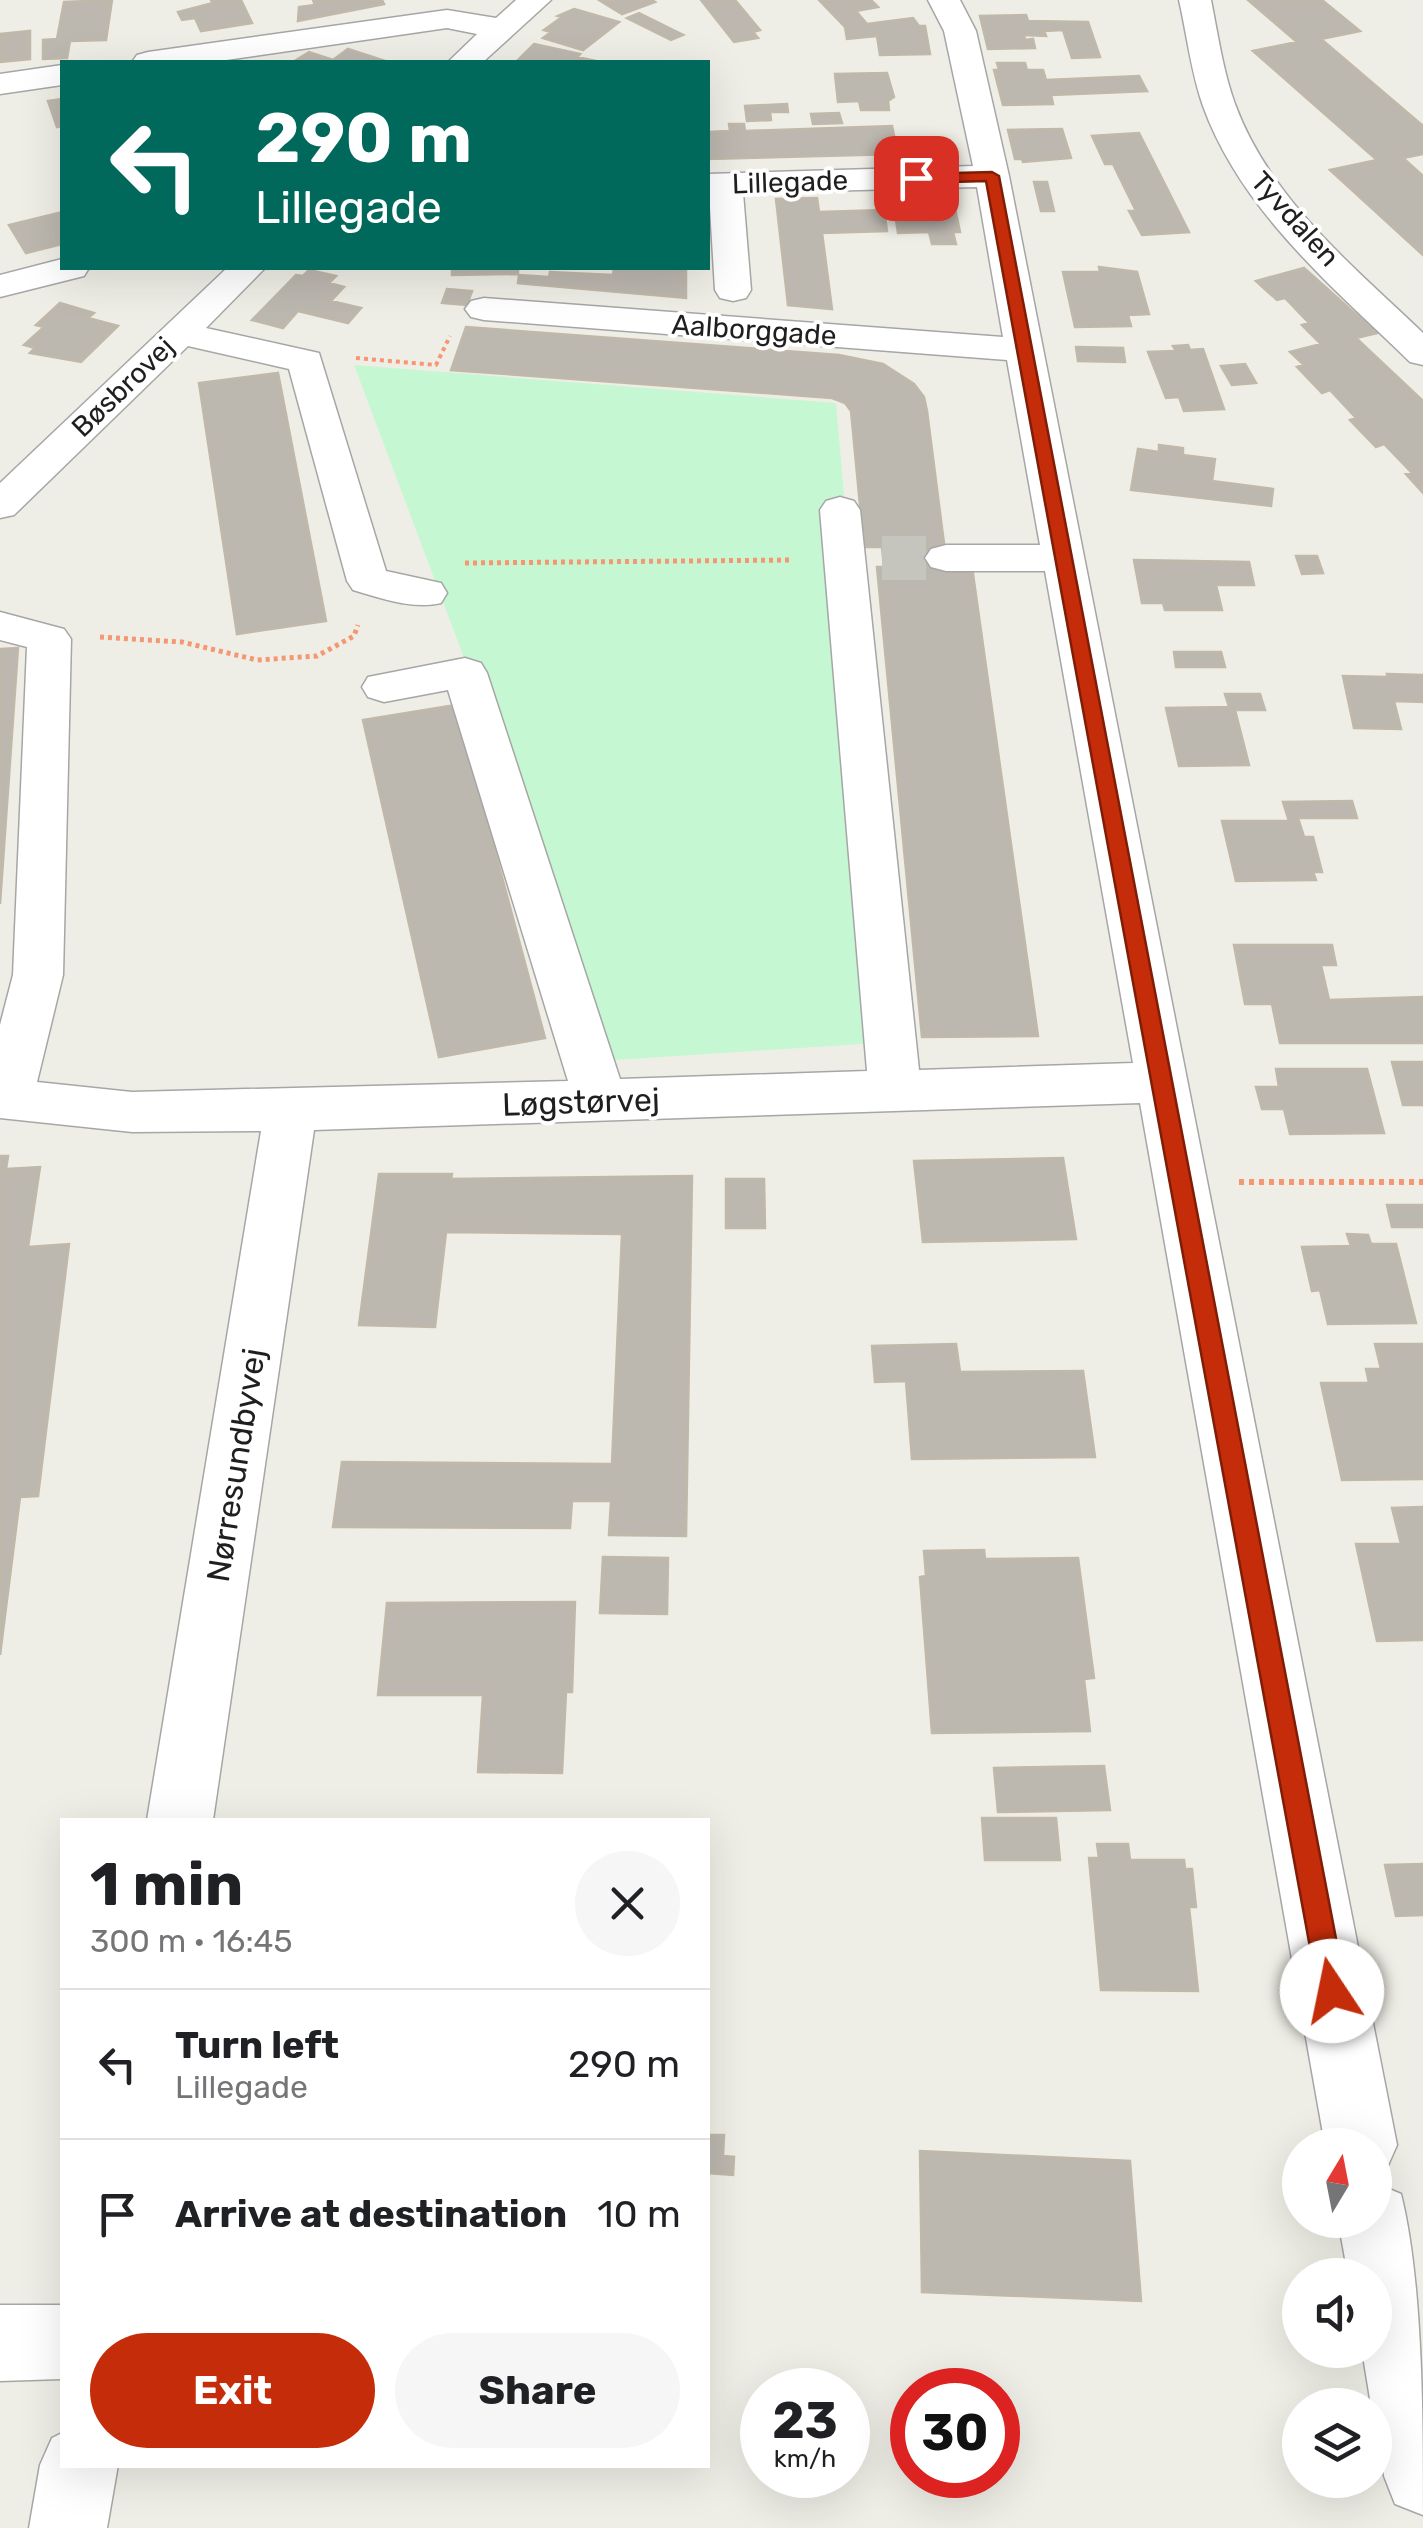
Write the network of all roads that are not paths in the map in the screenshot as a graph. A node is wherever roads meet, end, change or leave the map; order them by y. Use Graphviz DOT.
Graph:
graph roads {
  1 [pos="535,0"];
  2 [pos="944,0"];
  3 [pos="1195,0"];
  4 [pos="501,28"];
  5 [pos="162,60"];
  6 [pos="466,60"];
  7 [pos="60,75"];
  8 [pos="0,84"];
  9 [pos="992,176"];
  10 [pos="716,184"];
  11 [pos="63,270"];
  12 [pos="245,270"];
  13 [pos="0,286"];
  14 [pos="733,290"];
  15 [pos="484,309"];
  16 [pos="179,332"];
  17 [pos="1025,350"];
  18 [pos="1423,354"];
  19 [pos="0,506"];
  20 [pos="840,510"];
  21 [pos="946,558"];
  22 [pos="1064,558"];
  23 [pos="426,593"];
  24 [pos="0,626"];
  25 [pos="384,687"];
  26 [pos="1162,1082"];
  27 [pos="895,1091"];
  28 [pos="3,1099"];
  29 [pos="601,1102"];
  30 [pos="291,1110"];
  31 [pos="180,1818"];
  32 [pos="1358,2128"];
  33 [pos="1378,2238"];
  34 [pos="60,2342"];
  35 [pos="0,2343"];
  36 [pos="78,2468"];
  37 [pos="1423,2476"];
  38 [pos="68,2528"];
  1 -- 4 [label="street"];
  2 -- 9 [label="street"];
  3 -- 18 [label="street, Tyvdalen"];
  4 -- 5 [label="street"];
  4 -- 6 [label="street"];
  7 -- 8 [label="street"];
  9 -- 10 [label="street, Lillegade"];
  9 -- 17 [label="street"];
  10 -- 14 [label="street"];
  11 -- 13 [label="street"];
  12 -- 16 [label="street, Bøsbrovej"];
  15 -- 17 [label="street, Aalborggade"];
  16 -- 19 [label="street, Bøsbrovej"];
  16 -- 23 [label="street"];
  17 -- 22 [label="street"];
  20 -- 27 [label="street"];
  21 -- 22 [label="street"];
  22 -- 26 [label="street"];
  24 -- 28 [label="street"];
  25 -- 29 [label="street"];
  26 -- 27 [label="street, Løgstørvej"];
  26 -- 32 [label="street"];
  27 -- 29 [label="street, Løgstørvej"];
  28 -- 30 [label="street, Løgstørvej"];
  29 -- 30 [label="street, Løgstørvej"];
  30 -- 31 [label="street, Nørresundbyvej"];
  33 -- 37 [label="street"];
  34 -- 35 [label="street"];
  36 -- 38 [label="street"];
}
